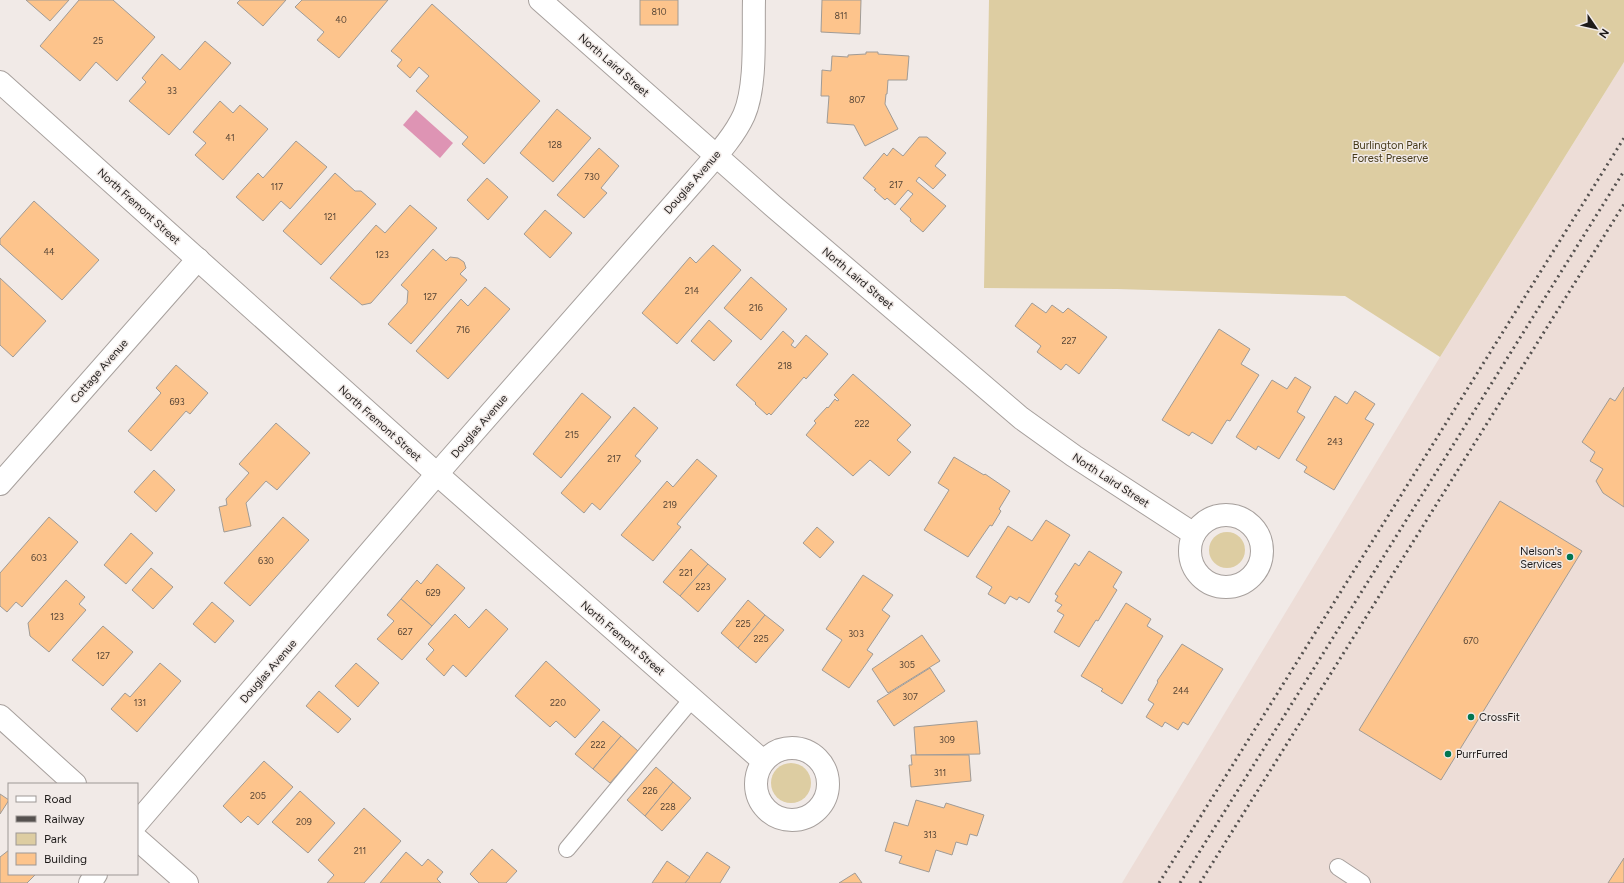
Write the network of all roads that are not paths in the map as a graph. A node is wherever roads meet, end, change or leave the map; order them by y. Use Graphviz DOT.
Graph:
graph roads {
  1 [pos="540,0"];
  2 [pos="754,0"];
  3 [pos="0,82"];
  4 [pos="716,156"];
  5 [pos="198,259"];
  6 [pos="436,474"];
  7 [pos="0,484"];
  8 [pos="1194,534"];
  9 [pos="692,699"];
  10 [pos="0,716"];
  11 [pos="763,761"];
  12 [pos="74,783"];
  13 [pos="138,822"];
  14 [pos="138,840"];
  15 [pos="567,849"];
  16 [pos="1338,867"];
  17 [pos="187,883"];
  18 [pos="1362,883"];
  1 -- 4 [label="street, North Laird Street"];
  2 -- 4 [label="street, Douglas Avenue"];
  3 -- 5 [label="street, North Fremont Street"];
  4 -- 6 [label="street, Douglas Avenue"];
  4 -- 8 [label="street, North Laird Street"];
  5 -- 6 [label="street, North Fremont Street"];
  5 -- 7 [label="street, Cottage Avenue"];
  6 -- 9 [label="street, North Fremont Street"];
  6 -- 13 [label="street, Douglas Avenue"];
  9 -- 11 [label="street, North Fremont Street"];
  9 -- 15 [label="lane"];
  10 -- 12 [label="street"];
  14 -- 17 [label="street"];
  16 -- 18 [label="lane"];
}
